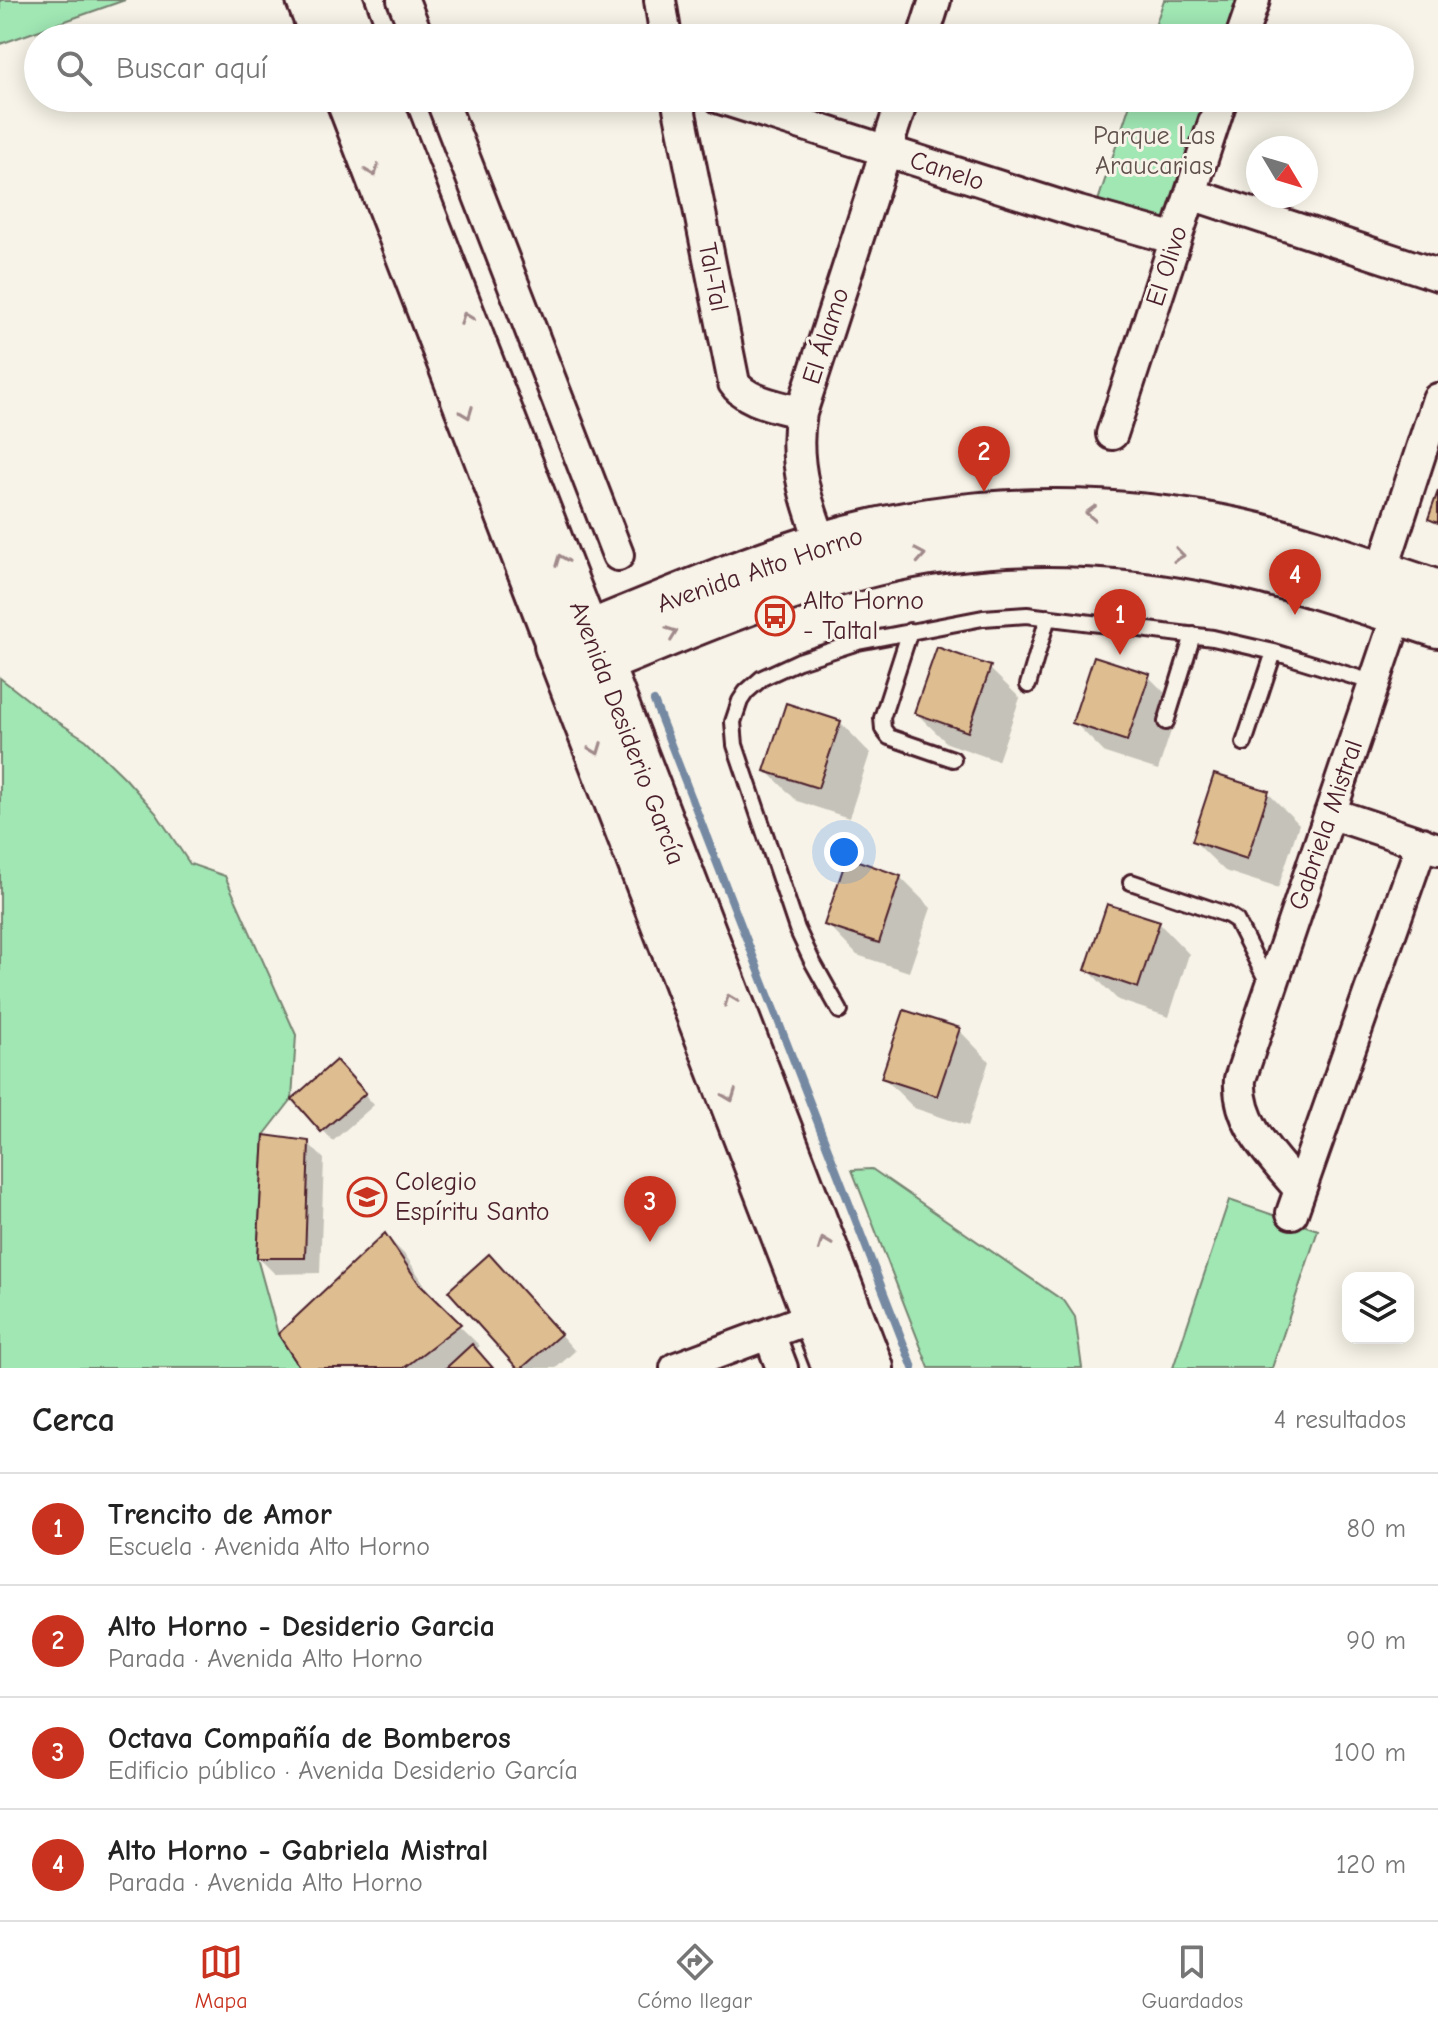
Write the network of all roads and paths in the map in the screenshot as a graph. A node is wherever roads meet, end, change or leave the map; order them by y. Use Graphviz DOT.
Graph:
graph roads {
  1 [pos="306,0"];
  2 [pos="343,0"];
  3 [pos="403,0"];
  4 [pos="660,0"];
  5 [pos="935,0"];
  6 [pos="1254,0"];
  7 [pos="315,24"];
  8 [pos="352,24"];
  9 [pos="412,24"];
  10 [pos="664,24"];
  11 [pos="927,24"];
  12 [pos="1246,24"];
  13 [pos="352,112"];
  14 [pos="385,112"];
  15 [pos="446,112"];
  16 [pos="680,112"];
  17 [pos="764,112"];
  18 [pos="899,112"];
  19 [pos="1217,112"];
  20 [pos="886,151"];
  21 [pos="1191,194"];
  22 [pos="1176,239"];
  23 [pos="1438,275"];
  24 [pos="434,282"];
  25 [pos="1438,399"];
  26 [pos="801,413"];
  27 [pos="1112,434"];
  28 [pos="618,555"];
  29 [pos="828,560"];
  30 [pos="1381,574"];
  31 [pos="1438,592"];
  32 [pos="1398,613"];
  33 [pos="1048,617"];
  34 [pos="1438,626"];
  35 [pos="910,631"];
  36 [pos="1193,635"];
  37 [pos="1274,652"];
  38 [pos="578,654"];
  39 [pos="1375,683"];
  40 [pos="1028,685"];
  41 [pos="1166,722"];
  42 [pos="1244,743"];
  43 [pos="953,759"];
  44 [pos="1330,813"];
  45 [pos="1430,846"];
  46 [pos="1131,882"];
  47 [pos="1271,989"];
  48 [pos="840,1011"];
  49 [pos="831,1310"];
  50 [pos="769,1334"];
  51 [pos="676,1368"];
  52 [pos="782,1368"];
  53 [pos="834,1368"];
  54 [pos="872,1368"];
  1 -- 7 [label="street"];
  2 -- 8 [label="street"];
  3 -- 9 [label="street"];
  4 -- 10 [label="street"];
  5 -- 11 [label="street"];
  6 -- 12 [label="street"];
  13 -- 24 [label="street, Avenida Desiderio García, one-way"];
  14 -- 24 [label="street, Avenida Desiderio García"];
  15 -- 28 [label="street"];
  16 -- 26 [label="street, Tal-Tal"];
  17 -- 20 [label="street, Canelo"];
  18 -- 20 [label="street, El Álamo"];
  19 -- 21 [label="street, El Olivo"];
  20 -- 22 [label="street, Canelo"];
  20 -- 26 [label="street, El Álamo"];
  21 -- 22 [label="street, El Olivo"];
  21 -- 23 [label="street"];
  22 -- 27 [label="street, El Olivo"];
  24 -- 38 [label="street, Avenida Desiderio García"];
  25 -- 30 [label="street"];
  26 -- 29 [label="street, El Álamo"];
  30 -- 29 [label="main road, Avenida Alto Horno, one-way"];
  29 -- 32 [label="main road, Avenida Alto Horno, one-way"];
  29 -- 38 [label="main road, Avenida Alto Horno"];
  30 -- 31 [label="main road, Avenida Alto Horno"];
  30 -- 32 [label="street"];
  32 -- 34 [label="main road, Avenida Alto Horno"];
  32 -- 39 [label="street, Gabriela Mistral"];
  33 -- 35 [label="lane"];
  33 -- 36 [label="lane"];
  33 -- 40 [label="lane"];
  35 -- 43 [label="lane"];
  35 -- 48 [label="lane"];
  36 -- 37 [label="lane"];
  36 -- 41 [label="lane"];
  37 -- 39 [label="lane"];
  37 -- 42 [label="lane"];
  38 -- 49 [label="main road, Avenida Desiderio García"];
  39 -- 44 [label="street, Gabriela Mistral"];
  44 -- 45 [label="street"];
  44 -- 47 [label="street, Gabriela Mistral"];
  45 -- 47 [label="street, Gabriela Mistral"];
  46 -- 47 [label="lane"];
  49 -- 50 [label="street"];
  49 -- 53 [label="main road, Avenida Desiderio García"];
  49 -- 54 [label="main road, Avenida Desiderio García"];
  50 -- 51 [label="street"];
  50 -- 52 [label="street"];
}
